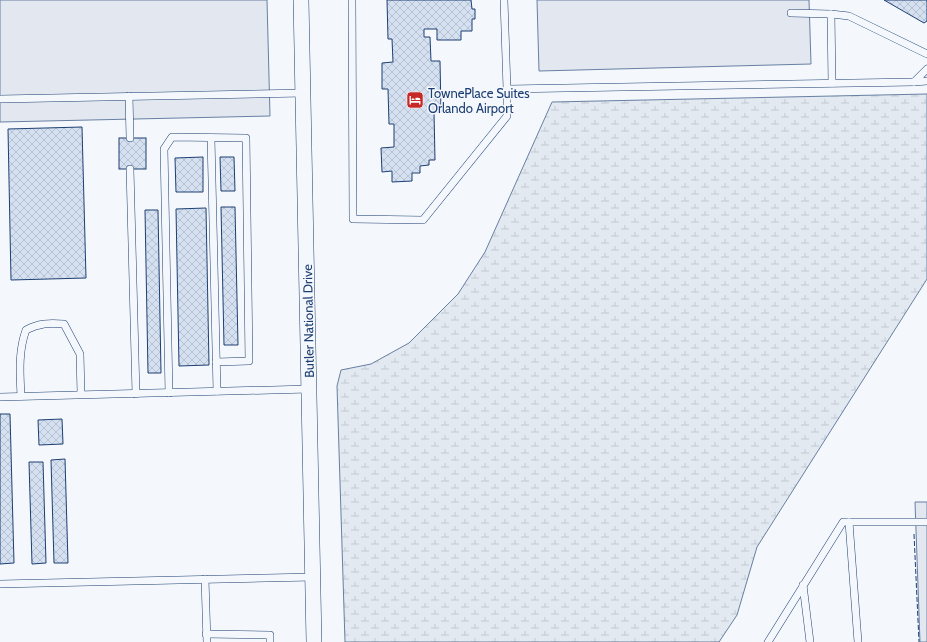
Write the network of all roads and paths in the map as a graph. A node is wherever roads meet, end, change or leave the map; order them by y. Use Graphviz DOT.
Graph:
graph roads {
  1 [pos="301,0"];
  2 [pos="352,0"];
  3 [pos="504,0"];
  4 [pos="791,13"];
  5 [pos="831,14"];
  6 [pos="927,54"];
  7 [pos="927,68"];
  8 [pos="927,81"];
  9 [pos="914,82"];
  10 [pos="832,83"];
  11 [pos="507,89"];
  12 [pos="303,93"];
  13 [pos="129,96"];
  14 [pos="0,99"];
  15 [pos="130,138"];
  16 [pos="211,138"];
  17 [pos="130,169"];
  18 [pos="216,362"];
  19 [pos="309,389"];
  20 [pos="217,391"];
  21 [pos="169,393"];
  22 [pos="80,394"];
  23 [pos="136,394"];
  24 [pos="22,396"];
  25 [pos="0,397"];
  26 [pos="849,522"];
  27 [pos="927,522"];
  28 [pos="313,577"];
  29 [pos="205,579"];
  30 [pos="0,584"];
  31 [pos="803,585"];
  32 [pos="206,638"];
  33 [pos="270,642"];
  34 [pos="314,642"];
  35 [pos="768,642"];
  36 [pos="810,642"];
  37 [pos="858,642"];
  1 -- 12 [label="street, Butler National Drive"];
  2 -- 11 [label="lane"];
  3 -- 11 [label="lane"];
  4 -- 5 [label="lane"];
  5 -- 6 [label="lane"];
  5 -- 10 [label="lane"];
  7 -- 9 [label="lane"];
  8 -- 9 [label="lane"];
  9 -- 10 [label="lane"];
  10 -- 11 [label="lane"];
  12 -- 13 [label="lane"];
  12 -- 19 [label="street, Butler National Drive"];
  13 -- 14 [label="lane"];
  13 -- 15 [label="lane"];
  16 -- 18 [label="lane"];
  16 -- 18 [label="lane"];
  16 -- 21 [label="lane"];
  17 -- 23 [label="lane"];
  18 -- 20 [label="lane"];
  19 -- 20 [label="lane"];
  19 -- 28 [label="street, Butler National Drive"];
  20 -- 21 [label="lane"];
  21 -- 23 [label="lane"];
  22 -- 23 [label="lane"];
  22 -- 24 [label="lane"];
  22 -- 24 [label="lane"];
  24 -- 25 [label="lane"];
  26 -- 27 [label="lane"];
  26 -- 31 [label="lane"];
  26 -- 37 [label="lane"];
  28 -- 29 [label="lane"];
  28 -- 34 [label="street, Butler National Drive"];
  29 -- 30 [label="lane"];
  29 -- 32 [label="lane"];
  31 -- 35 [label="lane"];
  31 -- 36 [label="lane"];
  32 -- 33 [label="lane"];
}
